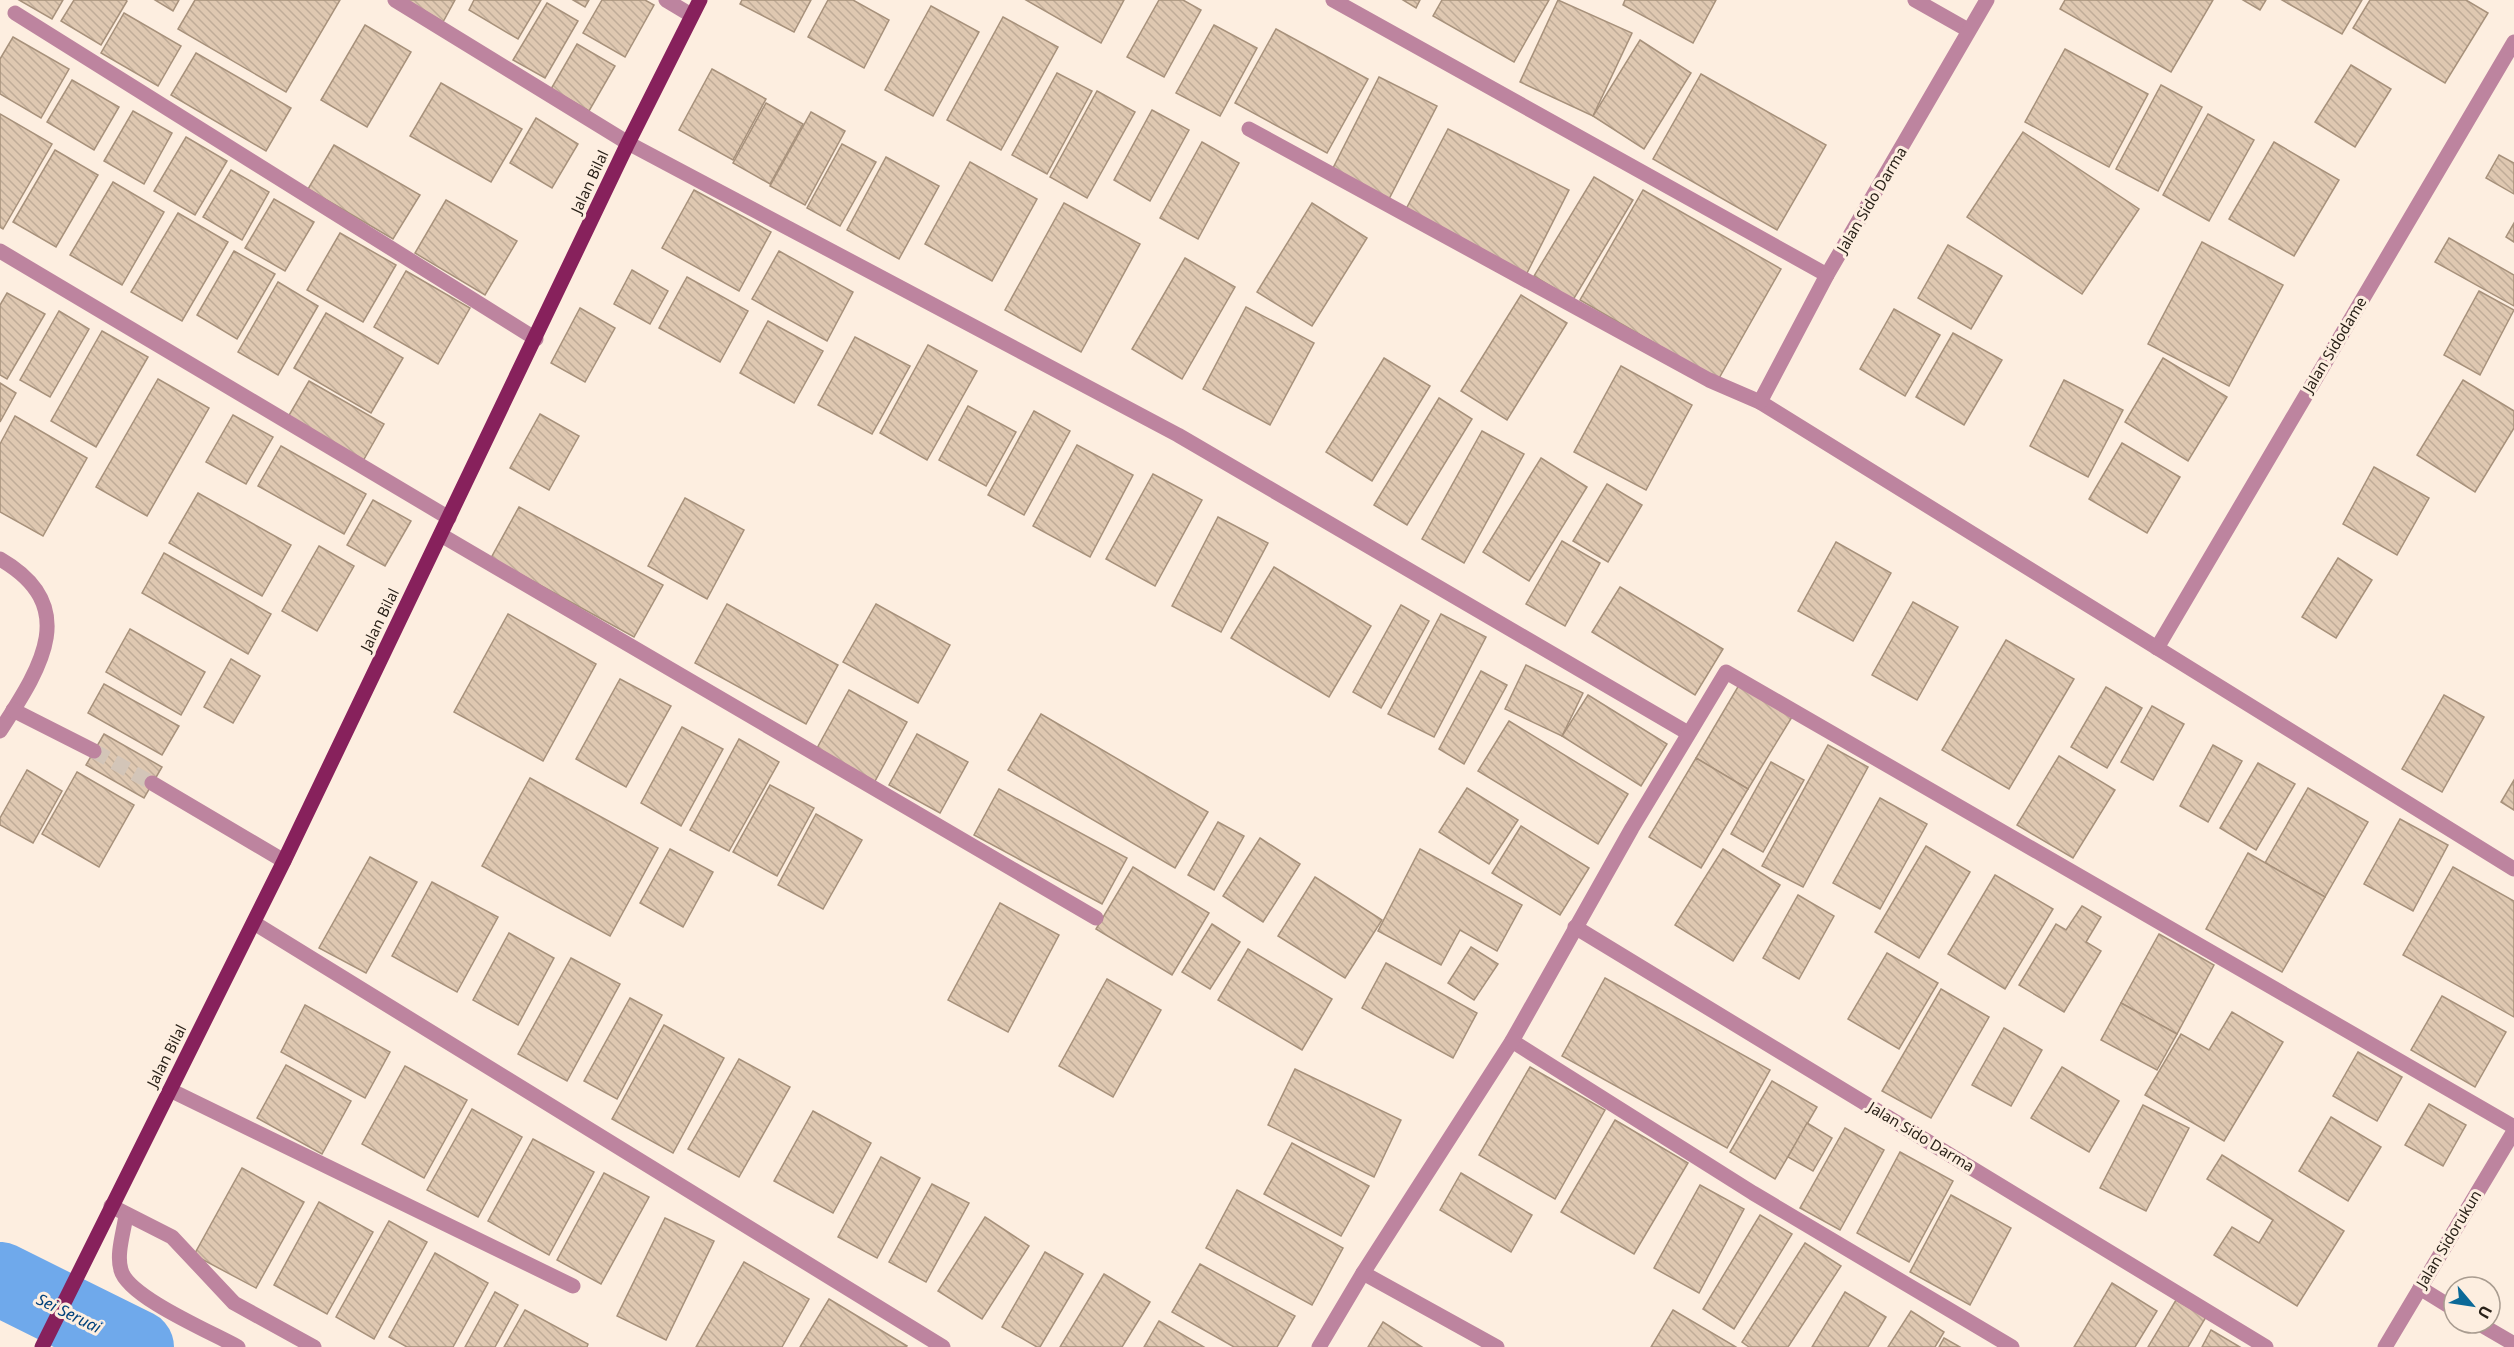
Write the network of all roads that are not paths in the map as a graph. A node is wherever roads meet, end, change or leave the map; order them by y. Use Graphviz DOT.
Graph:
graph roads {
  1 [pos="395,0"];
  2 [pos="666,0"];
  3 [pos="700,0"];
  4 [pos="1333,0"];
  5 [pos="1915,0"];
  6 [pos="1987,0"];
  7 [pos="15,14"];
  8 [pos="691,15"];
  9 [pos="1968,30"];
  10 [pos="2514,42"];
  11 [pos="1249,129"];
  12 [pos="628,143"];
  13 [pos="0,251"];
  14 [pos="1827,274"];
  15 [pos="536,339"];
  16 [pos="1760,402"];
  17 [pos="449,518"];
  18 [pos="441,536"];
  19 [pos="0,559"];
  20 [pos="2157,648"];
  21 [pos="13,710"];
  22 [pos="0,731"];
  23 [pos="1688,733"];
  24 [pos="94,751"];
  25 [pos="152,783"];
  26 [pos="284,861"];
  27 [pos="2514,868"];
  28 [pos="1096,918"];
  29 [pos="254,923"];
  30 [pos="1575,927"];
  31 [pos="1512,1041"];
  32 [pos="170,1090"];
  33 [pos="2514,1129"];
  34 [pos="111,1206"];
  35 [pos="126,1215"];
  36 [pos="1363,1273"];
  37 [pos="573,1286"];
  38 [pos="2420,1288"];
  39 [pos="2442,1302"];
  40 [pos="2499,1335"];
  41 [pos="2514,1344"];
  42 [pos="42,1347"];
  43 [pos="238,1347"];
  44 [pos="314,1347"];
  45 [pos="943,1347"];
  46 [pos="1319,1347"];
  47 [pos="1497,1347"];
  48 [pos="2012,1347"];
  49 [pos="2266,1347"];
  50 [pos="2385,1347"];
  1 -- 12 [label="street"];
  2 -- 8 [label="street"];
  3 -- 8 [label="main road, Jalan Bilal"];
  4 -- 14 [label="street"];
  5 -- 9 [label="street"];
  6 -- 9 [label="street, Jalan Sido Darma"];
  7 -- 15 [label="street"];
  8 -- 12 [label="main road, Jalan Bilal"];
  9 -- 14 [label="street, Jalan Sido Darma"];
  10 -- 20 [label="street, Jalan Sidodame"];
  11 -- 16 [label="street"];
  12 -- 15 [label="main road, Jalan Bilal"];
  12 -- 23 [label="street"];
  13 -- 17 [label="street"];
  14 -- 16 [label="street, Jalan Sido Darma"];
  15 -- 17 [label="main road, Jalan Bilal"];
  16 -- 20 [label="street"];
  17 -- 18 [label="main road, Jalan Bilal"];
  18 -- 26 [label="main road, Jalan Bilal"];
  18 -- 28 [label="street"];
  19 -- 21 [label="street"];
  20 -- 27 [label="street"];
  21 -- 22 [label="street"];
  21 -- 24 [label="street"];
  23 -- 30 [label="street"];
  23 -- 33 [label="street"];
  25 -- 26 [label="street"];
  26 -- 29 [label="main road, Jalan Bilal"];
  29 -- 32 [label="main road, Jalan Bilal"];
  29 -- 45 [label="street"];
  30 -- 31 [label="street"];
  30 -- 49 [label="street, Jalan Sido Darma"];
  31 -- 36 [label="street"];
  31 -- 48 [label="street"];
  32 -- 34 [label="main road, Jalan Bilal"];
  32 -- 37 [label="street"];
  33 -- 38 [label="street, Jalan Sidorukun"];
  34 -- 35 [label="street"];
  34 -- 42 [label="main road, Jalan Bilal"];
  35 -- 43 [label="street"];
  35 -- 44 [label="street"];
  36 -- 46 [label="street"];
  36 -- 47 [label="street"];
  38 -- 39 [label="street"];
  38 -- 50 [label="street, Jalan Sidorukun"];
  40 -- 41 [label="street"];
}
